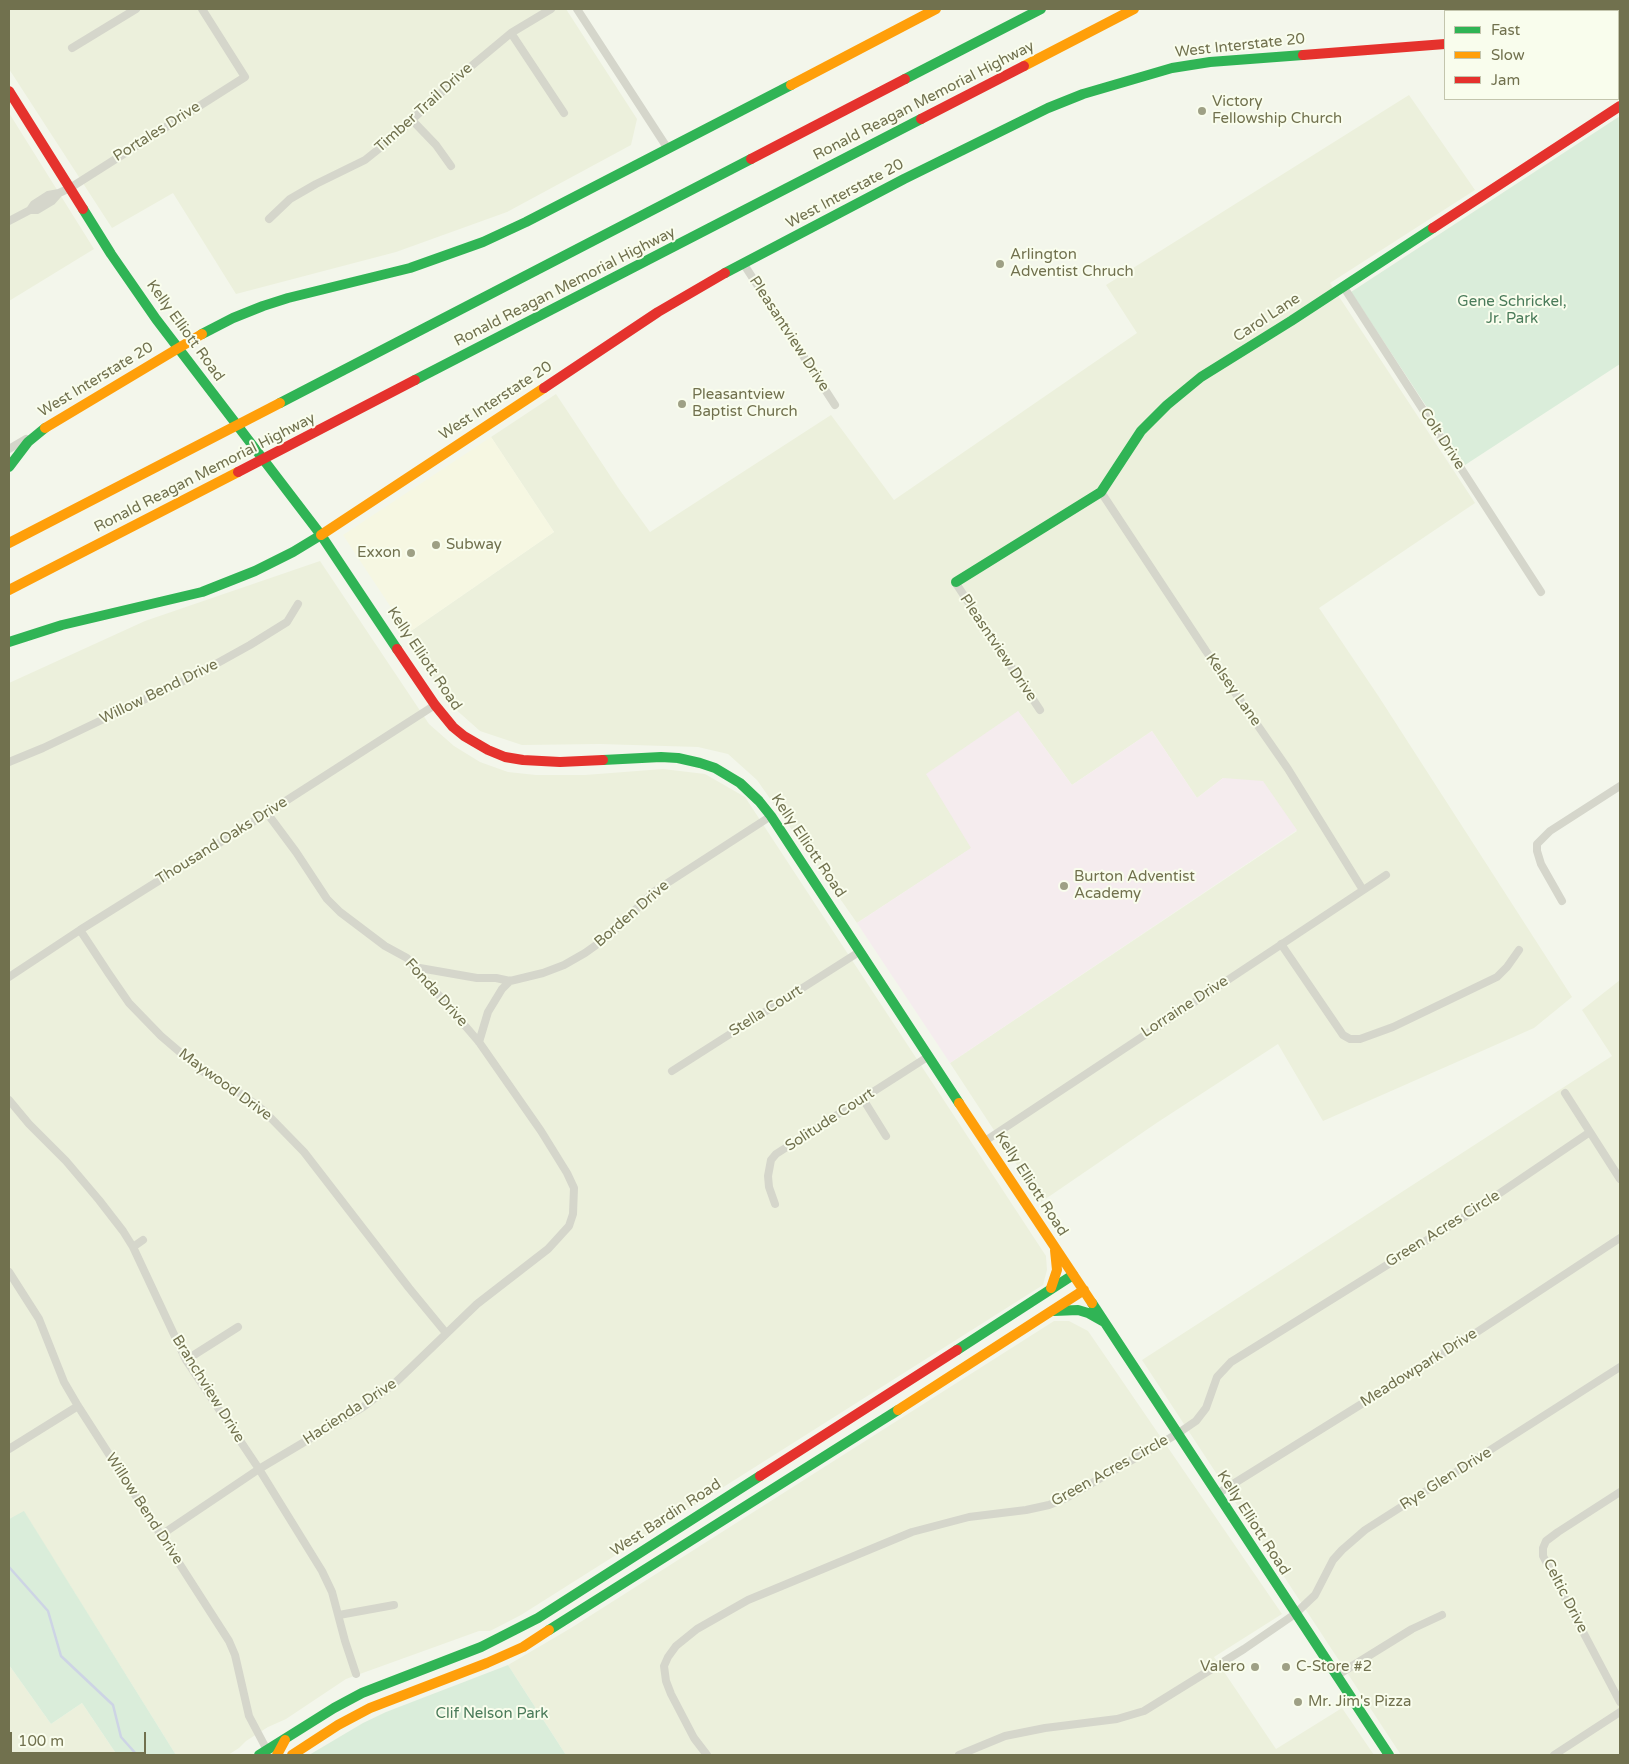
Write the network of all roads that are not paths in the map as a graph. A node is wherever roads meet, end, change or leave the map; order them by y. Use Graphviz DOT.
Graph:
graph roads {
  1 [pos="136,9"];
  2 [pos="202,9"];
  3 [pos="551,9"];
  4 [pos="577,9"];
  5 [pos="936,9"];
  6 [pos="1041,9"];
  7 [pos="1134,9"];
  8 [pos="511,33"];
  9 [pos="1444,44"];
  10 [pos="72,48"];
  11 [pos="9,91"];
  12 [pos="1620,106"];
  13 [pos="564,113"];
  14 [pos="412,120"];
  15 [pos="668,150"];
  16 [pos="451,166"];
  17 [pos="70,188"];
  18 [pos="269,219"];
  19 [pos="9,221"];
  20 [pos="743,263"];
  21 [pos="1343,286"];
  22 [pos="179,348"];
  23 [pos="835,405"];
  24 [pos="44,428"];
  25 [pos="9,449"];
  26 [pos="9,467"];
  27 [pos="1101,492"];
  28 [pos="321,535"];
  29 [pos="9,543"];
  30 [pos="957,584"];
  31 [pos="9,590"];
  32 [pos="1541,592"];
  33 [pos="298,604"];
  34 [pos="9,642"];
  35 [pos="435,705"];
  36 [pos="1040,710"];
  37 [pos="9,762"];
  38 [pos="1620,786"];
  39 [pos="267,813"];
  40 [pos="771,816"];
  41 [pos="1386,875"];
  42 [pos="1363,890"];
  43 [pos="1562,902"];
  44 [pos="80,930"];
  45 [pos="1282,944"];
  46 [pos="1520,950"];
  47 [pos="859,952"];
  48 [pos="414,967"];
  49 [pos="9,977"];
  50 [pos="510,981"];
  51 [pos="479,1042"];
  52 [pos="928,1056"];
  53 [pos="672,1070"];
  54 [pos="1565,1093"];
  55 [pos="862,1099"];
  56 [pos="9,1100"];
  57 [pos="1590,1132"];
  58 [pos="886,1136"];
  59 [pos="985,1141"];
  60 [pos="1620,1179"];
  61 [pos="573,1199"];
  62 [pos="775,1204"];
  63 [pos="1620,1238"];
  64 [pos="143,1240"];
  65 [pos="1054,1246"];
  66 [pos="133,1247"];
  67 [pos="9,1272"];
  68 [pos="1073,1274"];
  69 [pos="1051,1288"];
  70 [pos="1084,1290"];
  71 [pos="1053,1311"];
  72 [pos="1106,1324"];
  73 [pos="238,1327"];
  74 [pos="446,1333"];
  75 [pos="186,1360"];
  76 [pos="1620,1367"];
  77 [pos="78,1406"];
  78 [pos="1177,1434"];
  79 [pos="9,1449"];
  80 [pos="259,1469"];
  81 [pos="1620,1492"];
  82 [pos="1217,1494"];
  83 [pos="161,1535"];
  84 [pos="394,1605"];
  85 [pos="1295,1614"];
  86 [pos="339,1615"];
  87 [pos="1442,1615"];
  88 [pos="480,1647"];
  89 [pos="487,1663"];
  90 [pos="356,1674"];
  91 [pos="1336,1676"];
  92 [pos="1620,1702"];
  93 [pos="1620,1712"];
  94 [pos="287,1738"];
  95 [pos="263,1753"];
  96 [pos="277,1755"];
  97 [pos="292,1755"];
  98 [pos="707,1755"];
  99 [pos="959,1755"];
  100 [pos="1388,1755"];
  101 [pos="1554,1755"];
  1 -- 10 [label="street"];
  2 -- 17 [label="street, Portales Drive"];
  3 -- 8 [label="street, Timber Trail Drive"];
  4 -- 15 [label="street"];
  5 -- 15 [label="main road, West Interstate 20"];
  6 -- 29 [label="main road, Ronald Reagan Memorial Highway"];
  7 -- 31 [label="main road, Ronald Reagan Memorial Highway"];
  8 -- 13 [label="street"];
  8 -- 14 [label="street, Timber Trail Drive"];
  9 -- 20 [label="main road, West Interstate 20"];
  11 -- 17 [label="main road, Kelly Elliott Road"];
  12 -- 21 [label="main road, Carol Lane"];
  14 -- 16 [label="street"];
  14 -- 18 [label="street, Timber Trail Drive"];
  15 -- 22 [label="main road, West Interstate 20"];
  17 -- 19 [label="street, Portales Drive"];
  17 -- 22 [label="main road, Kelly Elliott Road"];
  20 -- 23 [label="street, Pleasantview Drive"];
  20 -- 28 [label="main road, West Interstate 20"];
  21 -- 27 [label="main road, Carol Lane"];
  21 -- 32 [label="street, Colt Drive"];
  22 -- 24 [label="main road, West Interstate 20"];
  22 -- 28 [label="main road, Kelly Elliott Road"];
  24 -- 25 [label="street, West Interstate 20"];
  24 -- 26 [label="main road"];
  27 -- 30 [label="main road, Carol Lane"];
  27 -- 42 [label="street, Kelsey Lane"];
  28 -- 34 [label="main road, West Interstate 20"];
  28 -- 35 [label="main road, Kelly Elliott Road"];
  30 -- 36 [label="street, Pleasntview Drive"];
  33 -- 37 [label="street, Willow Bend Drive"];
  35 -- 39 [label="street, Thousand Oaks Drive"];
  35 -- 40 [label="main road, Kelly Elliott Road"];
  38 -- 43 [label="street"];
  39 -- 44 [label="street, Thousand Oaks Drive"];
  39 -- 48 [label="street, Fonda Drive"];
  40 -- 47 [label="main road, Kelly Elliott Road"];
  40 -- 50 [label="street, Borden Drive"];
  41 -- 42 [label="street, Lorraine Drive"];
  42 -- 45 [label="street, Lorraine Drive"];
  44 -- 49 [label="street, Thousand Oaks Drive"];
  44 -- 74 [label="street, Maywood Drive"];
  45 -- 46 [label="street"];
  45 -- 59 [label="street, Lorraine Drive"];
  47 -- 52 [label="main road, Kelly Elliott Road"];
  47 -- 53 [label="street, Stella Court"];
  48 -- 50 [label="street, Borden Drive"];
  48 -- 51 [label="street, Fonda Drive"];
  50 -- 51 [label="street"];
  51 -- 61 [label="street, Fonda Drive"];
  52 -- 55 [label="street, Solitude Court"];
  52 -- 59 [label="main road, Kelly Elliott Road"];
  54 -- 57 [label="street"];
  55 -- 58 [label="street"];
  55 -- 62 [label="street, Solitude Court"];
  56 -- 66 [label="street, Branchview Drive"];
  57 -- 60 [label="street"];
  57 -- 78 [label="street, Green Acres Circle"];
  59 -- 65 [label="main road, Kelly Elliott Road"];
  61 -- 74 [label="street, Hacienda Drive"];
  63 -- 82 [label="street, Meadowpark Drive"];
  64 -- 66 [label="street"];
  65 -- 68 [label="main road, Kelly Elliott Road"];
  65 -- 69 [label="main road"];
  66 -- 75 [label="street, Branchview Drive"];
  67 -- 77 [label="street, Willow Bend Drive"];
  68 -- 69 [label="main road, West Bardin Road"];
  68 -- 70 [label="main road, Kelly Elliott Road"];
  69 -- 88 [label="main road, West Bardin Road"];
  70 -- 71 [label="main road"];
  70 -- 72 [label="main road, Kelly Elliott Road"];
  71 -- 72 [label="main road"];
  71 -- 89 [label="main road"];
  72 -- 78 [label="main road, Kelly Elliott Road"];
  73 -- 75 [label="street"];
  74 -- 80 [label="street, Hacienda Drive"];
  75 -- 80 [label="street, Branchview Drive"];
  76 -- 85 [label="street, Rye Glen Drive"];
  77 -- 79 [label="street"];
  77 -- 83 [label="street, Willow Bend Drive"];
  78 -- 82 [label="main road, Kelly Elliott Road"];
  78 -- 98 [label="street, Green Acres Circle"];
  80 -- 83 [label="street, Hacienda Drive"];
  80 -- 86 [label="street, Branchview Drive"];
  81 -- 92 [label="street, Celtic Drive"];
  82 -- 85 [label="main road, Kelly Elliott Road"];
  83 -- 95 [label="street, Willow Bend Drive"];
  84 -- 86 [label="street"];
  85 -- 91 [label="main road, Kelly Elliott Road"];
  85 -- 99 [label="street"];
  86 -- 90 [label="street, Branchview Drive"];
  87 -- 91 [label="street"];
  88 -- 89 [label="main road"];
  88 -- 94 [label="main road, West Bardin Road"];
  89 -- 97 [label="main road"];
  91 -- 100 [label="main road, Kelly Elliott Road"];
  93 -- 101 [label="street"];
  94 -- 95 [label="main road, West Bardin Road"];
  94 -- 96 [label="main road"];
}
